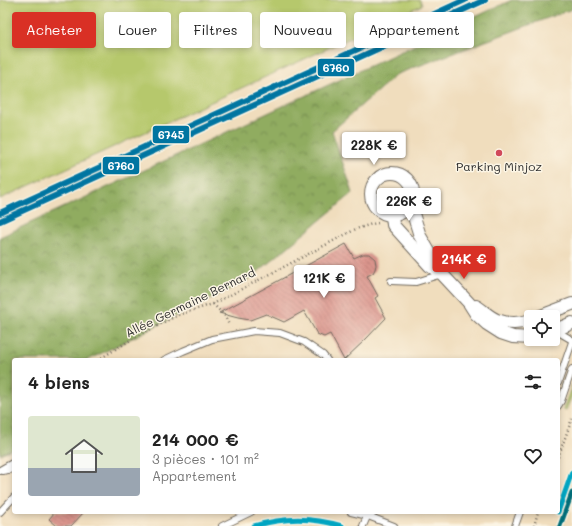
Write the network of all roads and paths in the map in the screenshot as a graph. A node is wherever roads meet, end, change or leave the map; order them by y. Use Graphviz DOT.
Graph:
graph roads {
  1 [pos="410,204"];
  2 [pos="392,215"];
  3 [pos="378,223"];
  4 [pos="442,274"];
  5 [pos="391,281"];
  6 [pos="469,303"];
  7 [pos="213,304"];
  8 [pos="572,304"];
  9 [pos="556,310"];
  10 [pos="524,322"];
  11 [pos="572,323"];
  12 [pos="560,328"];
  13 [pos="560,334"];
  14 [pos="234,335"];
  15 [pos="524,338"];
  16 [pos="572,341"];
  17 [pos="101,358"];
  18 [pos="168,358"];
  19 [pos="325,358"];
  20 [pos="572,369"];
  21 [pos="560,377"];
  22 [pos="560,403"];
  23 [pos="572,419"];
  24 [pos="560,451"];
  25 [pos="12,463"];
  26 [pos="12,469"];
  27 [pos="0,471"];
  28 [pos="12,499"];
  29 [pos="0,512"];
  30 [pos="248,514"];
  31 [pos="368,514"];
  32 [pos="519,514"];
  33 [pos="537,514"];
  34 [pos="222,526"];
  35 [pos="363,526"];
  36 [pos="394,526"];
  37 [pos="516,526"];
  38 [pos="534,526"];
  1 -- 2 [label="street"];
  1 -- 2 [label="street"];
  1 -- 4 [label="street"];
  2 -- 4 [label="street"];
  3 -- 7 [label="path, Allée Germaine Bernard"];
  4 -- 5 [label="lane"];
  4 -- 6 [label="street"];
  6 -- 10 [label="street"];
  6 -- 15 [label="street"];
  7 -- 14 [label="path"];
  7 -- 17 [label="path, Allée Germaine Bernard"];
  8 -- 9 [label="street"];
  11 -- 12 [label="street"];
  13 -- 16 [label="lane"];
  14 -- 18 [label="lane"];
  14 -- 19 [label="lane"];
  16 -- 21 [label="lane"];
  20 -- 22 [label="lane"];
  23 -- 24 [label="path"];
  25 -- 27 [label="lane"];
  26 -- 27 [label="lane"];
  28 -- 29 [label="lane"];
  30 -- 34 [label="lane"];
  31 -- 35 [label="lane"];
  31 -- 36 [label="lane"];
  32 -- 37 [label="lane"];
  33 -- 38 [label="path"];
}
